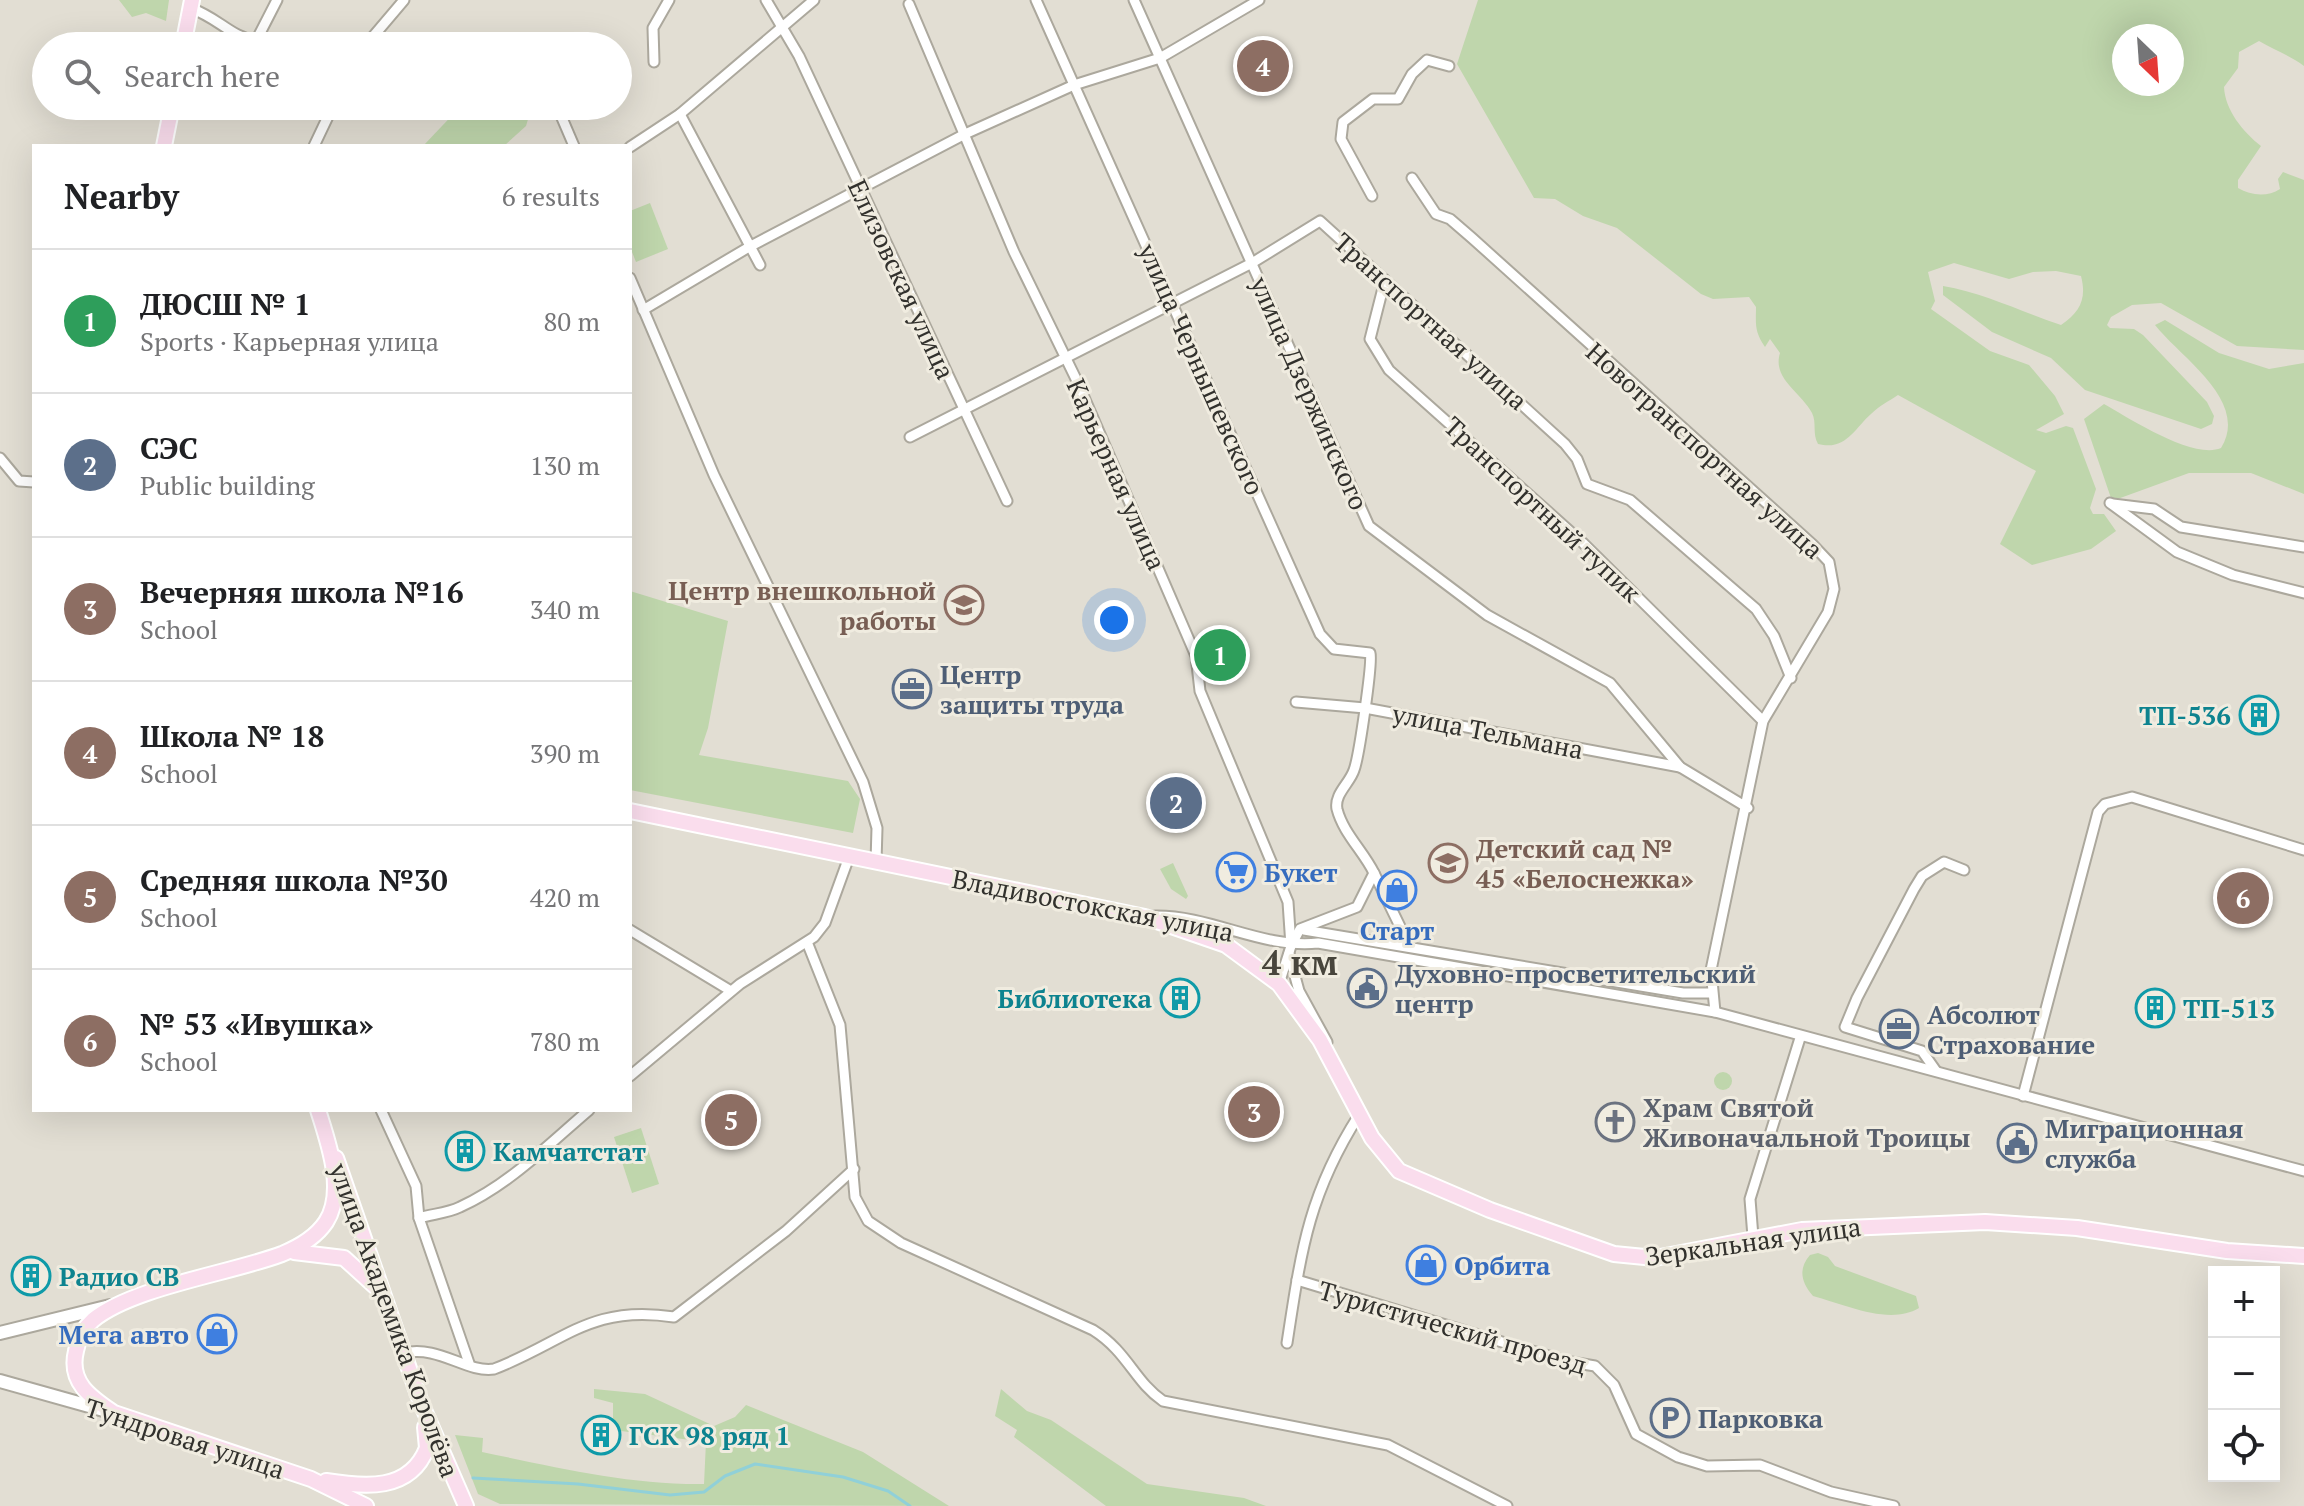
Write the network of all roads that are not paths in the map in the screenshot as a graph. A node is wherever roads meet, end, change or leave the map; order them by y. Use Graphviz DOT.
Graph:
graph roads {
  1 [pos="277,0"];
  2 [pos="404,0"];
  3 [pos="669,0"];
  4 [pos="766,0"];
  5 [pos="814,0"];
  6 [pos="1036,0"];
  7 [pos="1134,0"];
  8 [pos="1259,0"];
  9 [pos="191,4"];
  10 [pos="909,4"];
  11 [pos="781,29"];
  12 [pos="186,32"];
  13 [pos="232,32"];
  14 [pos="261,32"];
  15 [pos="377,32"];
  16 [pos="1160,58"];
  17 [pos="654,62"];
  18 [pos="1449,66"];
  19 [pos="1074,85"];
  20 [pos="680,114"];
  21 [pos="169,120"];
  22 [pos="326,120"];
  23 [pos="563,120"];
  24 [pos="965,134"];
  25 [pos="164,144"];
  26 [pos="315,144"];
  27 [pos="573,144"];
  28 [pos="632,146"];
  29 [pos="1412,178"];
  30 [pos="860,191"];
  31 [pos="1372,196"];
  32 [pos="749,247"];
  33 [pos="1252,263"];
  34 [pos="760,265"];
  35 [pos="1385,280"];
  36 [pos="632,283"];
  37 [pos="1172,303"];
  38 [pos="643,310"];
  39 [pos="1065,356"];
  40 [pos="962,409"];
  41 [pos="910,437"];
  42 [pos="0,458"];
  43 [pos="32,482"];
  44 [pos="1007,501"];
  45 [pos="2304,547"];
  46 [pos="2304,593"];
  47 [pos="1791,678"];
  48 [pos="1296,702"];
  49 [pos="1365,708"];
  50 [pos="1763,721"];
  51 [pos="1680,767"];
  52 [pos="1748,808"];
  53 [pos="632,811"];
  54 [pos="2304,850"];
  55 [pos="849,857"];
  56 [pos="876,862"];
  57 [pos="1964,870"];
  58 [pos="1374,873"];
  59 [pos="1145,917"];
  60 [pos="1300,929"];
  61 [pos="632,931"];
  62 [pos="807,942"];
  63 [pos="1409,945"];
  64 [pos="1290,950"];
  65 [pos="1279,984"];
  66 [pos="731,991"];
  67 [pos="1711,993"];
  68 [pos="1715,1012"];
  69 [pos="1800,1038"];
  70 [pos="1333,1065"];
  71 [pos="1936,1071"];
  72 [pos="632,1074"];
  73 [pos="2023,1096"];
  74 [pos="319,1112"];
  75 [pos="382,1112"];
  76 [pos="587,1112"];
  77 [pos="1359,1115"];
  78 [pos="326,1134"];
  79 [pos="854,1169"];
  80 [pos="2304,1171"];
  81 [pos="419,1218"];
  82 [pos="1753,1237"];
  83 [pos="306,1251"];
  84 [pos="285,1253"];
  85 [pos="370,1255"];
  86 [pos="2304,1256"];
  87 [pos="1297,1280"];
  88 [pos="155,1292"];
  89 [pos="384,1297"];
  90 [pos="0,1333"];
  91 [pos="1287,1343"];
  92 [pos="404,1353"];
  93 [pos="469,1363"];
  94 [pos="0,1381"];
  95 [pos="421,1403"];
  96 [pos="114,1413"];
  97 [pos="311,1479"];
  98 [pos="366,1506"];
  99 [pos="466,1506"];
  100 [pos="1507,1506"];
  101 [pos="1894,1506"];
  1 -- 14 [label="street"];
  2 -- 15 [label="street"];
  3 -- 17 [label="street"];
  4 -- 11 [label="street, Елизовская улица"];
  5 -- 11 [label="street"];
  6 -- 19 [label="street, улица Чернышевского"];
  7 -- 16 [label="street, улица Дзержинского"];
  8 -- 16 [label="street"];
  9 -- 12 [label="main road"];
  9 -- 13 [label="street"];
  10 -- 24 [label="street, Карьерная улица"];
  11 -- 20 [label="street"];
  11 -- 30 [label="street, Елизовская улица"];
  16 -- 19 [label="street"];
  16 -- 33 [label="street, улица Дзержинского"];
  18 -- 31 [label="street"];
  19 -- 24 [label="street"];
  19 -- 37 [label="street, улица Чернышевского"];
  20 -- 28 [label="street"];
  20 -- 32 [label="street"];
  21 -- 25 [label="main road"];
  22 -- 26 [label="street"];
  23 -- 27 [label="street"];
  24 -- 30 [label="street"];
  24 -- 39 [label="street, Карьерная улица"];
  29 -- 47 [label="street, Новотранспортная улица"];
  30 -- 32 [label="street"];
  30 -- 40 [label="street, Елизовская улица"];
  32 -- 34 [label="street"];
  32 -- 38 [label="street"];
  33 -- 35 [label="street, Транспортная улица"];
  33 -- 37 [label="street, Транспортная улица"];
  33 -- 51 [label="street, улица Дзержинского"];
  35 -- 47 [label="street, Транспортная улица"];
  35 -- 50 [label="street, Транспортный тупик"];
  36 -- 38 [label="street"];
  37 -- 39 [label="street, Транспортная улица"];
  37 -- 49 [label="street, улица Чернышевского"];
  38 -- 56 [label="street"];
  39 -- 40 [label="street, Транспортная улица"];
  39 -- 64 [label="street, Карьерная улица"];
  40 -- 41 [label="street, Транспортная улица"];
  40 -- 44 [label="street, Елизовская улица"];
  42 -- 43 [label="street"];
  45 -- 46 [label="street"];
  47 -- 50 [label="street, Новотранспортная улица"];
  48 -- 49 [label="street, улица Тельмана"];
  49 -- 51 [label="street, улица Тельмана"];
  49 -- 58 [label="street"];
  50 -- 52 [label="street, Новотранспортная улица"];
  51 -- 52 [label="street, улица Дзержинского"];
  52 -- 67 [label="street, Новотранспортная улица"];
  53 -- 55 [label="main road, Владивостокская улица"];
  54 -- 73 [label="street"];
  55 -- 56 [label="main road, Владивостокская улица"];
  55 -- 62 [label="street"];
  56 -- 59 [label="main road, Владивостокская улица"];
  57 -- 71 [label="street"];
  58 -- 60 [label="street"];
  58 -- 63 [label="street"];
  59 -- 64 [label="street, Владивостокская улица"];
  59 -- 65 [label="main road, Зеркальная улица"];
  60 -- 63 [label="street"];
  60 -- 64 [label="street"];
  61 -- 66 [label="street"];
  62 -- 66 [label="street"];
  62 -- 79 [label="street"];
  63 -- 67 [label="street"];
  64 -- 65 [label="street, Карьерная улица"];
  64 -- 68 [label="street, Владивостокская улица"];
  64 -- 70 [label="street, Карьерная улица"];
  65 -- 70 [label="main road, Зеркальная улица"];
  66 -- 72 [label="street"];
  67 -- 68 [label="street, Новотранспортная улица"];
  68 -- 69 [label="street, Владивостокская улица"];
  69 -- 71 [label="street, Владивостокская улица"];
  69 -- 82 [label="street"];
  70 -- 77 [label="main road, Зеркальная улица"];
  71 -- 73 [label="street, Владивостокская улица"];
  73 -- 80 [label="street, Владивостокская улица"];
  74 -- 78 [label="main road"];
  75 -- 81 [label="street"];
  76 -- 81 [label="street"];
  77 -- 82 [label="main road, Зеркальная улица"];
  77 -- 87 [label="street"];
  78 -- 84 [label="main road"];
  78 -- 85 [label="main road, улица Академика Королёва"];
  79 -- 93 [label="street"];
  79 -- 100 [label="street"];
  81 -- 93 [label="street"];
  82 -- 86 [label="main road, Зеркальная улица"];
  83 -- 84 [label="main road"];
  83 -- 85 [label="main road"];
  83 -- 89 [label="main road"];
  84 -- 88 [label="main road"];
  85 -- 89 [label="main road, улица Академика Королёва"];
  87 -- 91 [label="street"];
  87 -- 101 [label="street, Туристический проезд"];
  88 -- 90 [label="main road"];
  88 -- 96 [label="main road"];
  89 -- 92 [label="main road, улица Академика Королёва"];
  92 -- 93 [label="street"];
  92 -- 95 [label="main road, улица Академика Королёва"];
  94 -- 96 [label="main road, Тундровая улица"];
  95 -- 97 [label="main road"];
  95 -- 99 [label="main road, улица Академика Королёва"];
  96 -- 97 [label="main road, Тундровая улица"];
  97 -- 98 [label="main road, Тундровая улица"];
}
